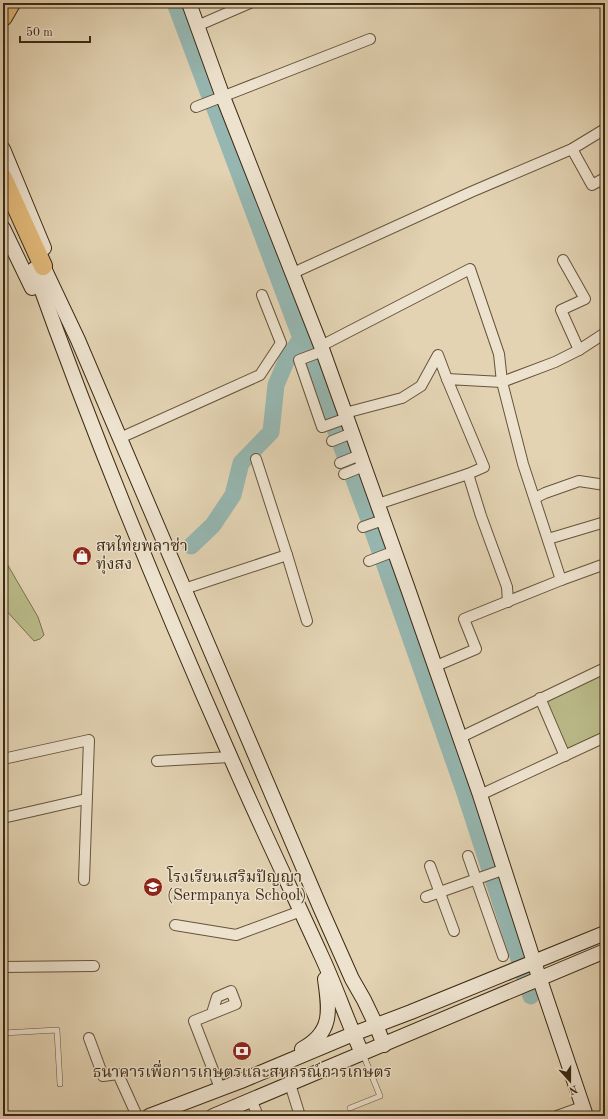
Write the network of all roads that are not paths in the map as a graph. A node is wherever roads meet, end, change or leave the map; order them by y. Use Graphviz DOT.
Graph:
graph roads {
  1 [pos="10,3"];
  2 [pos="189,3"];
  3 [pos="250,3"];
  4 [pos="3,17"];
  5 [pos="197,26"];
  6 [pos="370,39"];
  7 [pos="223,97"];
  8 [pos="196,107"];
  9 [pos="605,129"];
  10 [pos="3,149"];
  11 [pos="572,149"];
  12 [pos="3,178"];
  13 [pos="604,181"];
  14 [pos="3,204"];
  15 [pos="3,228"];
  16 [pos="6,244"];
  17 [pos="563,260"];
  18 [pos="38,267"];
  19 [pos="293,273"];
  20 [pos="262,295"];
  21 [pos="605,333"];
  22 [pos="78,340"];
  23 [pos="60,343"];
  24 [pos="322,349"];
  25 [pos="579,350"];
  26 [pos="447,379"];
  27 [pos="502,382"];
  28 [pos="346,416"];
  29 [pos="352,433"];
  30 [pos="120,438"];
  31 [pos="332,441"];
  32 [pos="256,459"];
  33 [pos="362,461"];
  34 [pos="340,462"];
  35 [pos="344,474"];
  36 [pos="468,474"];
  37 [pos="605,486"];
  38 [pos="535,498"];
  39 [pos="378,504"];
  40 [pos="384,520"];
  41 [pos="605,522"];
  42 [pos="363,527"];
  43 [pos="548,539"];
  44 [pos="391,553"];
  45 [pos="287,555"];
  46 [pos="369,561"];
  47 [pos="605,564"];
  48 [pos="561,580"];
  49 [pos="184,589"];
  50 [pos="508,602"];
  51 [pos="307,621"];
  52 [pos="436,666"];
  53 [pos="605,668"];
  54 [pos="540,698"];
  55 [pos="461,737"];
  56 [pos="605,737"];
  57 [pos="565,756"];
  58 [pos="230,757"];
  59 [pos="3,759"];
  60 [pos="157,761"];
  61 [pos="480,795"];
  62 [pos="86,799"];
  63 [pos="3,818"];
  64 [pos="468,856"];
  65 [pos="430,866"];
  66 [pos="502,871"];
  67 [pos="480,879"];
  68 [pos="84,880"];
  69 [pos="440,893"];
  70 [pos="426,898"];
  71 [pos="301,911"];
  72 [pos="175,924"];
  73 [pos="454,931"];
  74 [pos="605,933"];
  75 [pos="605,951"];
  76 [pos="503,956"];
  77 [pos="323,958"];
  78 [pos="532,963"];
  79 [pos="94,966"];
  80 [pos="3,967"];
  81 [pos="537,980"];
  82 [pos="364,1000"];
  83 [pos="411,1012"];
  84 [pos="212,1013"];
  85 [pos="376,1025"];
  86 [pos="3,1032"];
  87 [pos="353,1034"];
  88 [pos="89,1038"];
  89 [pos="384,1045"];
  90 [pos="362,1053"];
  91 [pos="241,1081"];
  92 [pos="60,1084"];
  93 [pos="290,1084"];
  94 [pos="220,1088"];
  95 [pos="251,1100"];
  96 [pos="350,1108"];
  97 [pos="584,1112"];
  98 [pos="137,1116"];
  99 [pos="149,1116"];
  100 [pos="215,1116"];
  101 [pos="258,1116"];
  102 [pos="300,1116"];
  103 [pos="557,1116"];
  1 -- 4 [label="highway"];
  2 -- 5 [label="main road"];
  3 -- 5 [label="street"];
  5 -- 7 [label="main road"];
  6 -- 7 [label="street"];
  7 -- 8 [label="street"];
  7 -- 19 [label="main road"];
  9 -- 11 [label="street"];
  10 -- 22 [label="main road"];
  11 -- 13 [label="street"];
  11 -- 19 [label="street"];
  12 -- 18 [label="highway"];
  14 -- 18 [label="highway"];
  15 -- 16 [label="main road"];
  16 -- 23 [label="main road"];
  17 -- 25 [label="street"];
  18 -- 22 [label="main road"];
  18 -- 23 [label="main road"];
  19 -- 24 [label="main road"];
  20 -- 30 [label="street"];
  21 -- 25 [label="street"];
  22 -- 30 [label="main road"];
  23 -- 58 [label="main road"];
  24 -- 27 [label="street"];
  24 -- 28 [label="main road"];
  24 -- 28 [label="street"];
  25 -- 27 [label="street"];
  26 -- 27 [label="street"];
  26 -- 28 [label="street"];
  26 -- 36 [label="street"];
  27 -- 38 [label="street"];
  28 -- 29 [label="main road"];
  29 -- 31 [label="street"];
  29 -- 33 [label="main road"];
  30 -- 49 [label="main road"];
  32 -- 45 [label="street"];
  33 -- 34 [label="street"];
  33 -- 35 [label="street"];
  33 -- 39 [label="main road"];
  36 -- 39 [label="street"];
  36 -- 50 [label="street"];
  37 -- 38 [label="street"];
  38 -- 43 [label="street"];
  39 -- 40 [label="main road"];
  40 -- 42 [label="street"];
  40 -- 44 [label="main road"];
  41 -- 43 [label="street"];
  43 -- 48 [label="street"];
  44 -- 46 [label="street"];
  44 -- 52 [label="main road"];
  45 -- 49 [label="street"];
  45 -- 51 [label="street"];
  47 -- 48 [label="street"];
  48 -- 50 [label="street"];
  49 -- 82 [label="main road"];
  50 -- 52 [label="street"];
  52 -- 55 [label="main road"];
  53 -- 54 [label="street"];
  54 -- 55 [label="street"];
  54 -- 57 [label="street"];
  55 -- 61 [label="main road"];
  56 -- 57 [label="street"];
  57 -- 61 [label="street"];
  58 -- 60 [label="street"];
  58 -- 71 [label="main road"];
  59 -- 62 [label="street"];
  61 -- 66 [label="main road"];
  62 -- 63 [label="street"];
  62 -- 68 [label="street"];
  64 -- 67 [label="street"];
  65 -- 69 [label="street"];
  66 -- 67 [label="street"];
  66 -- 78 [label="main road"];
  67 -- 69 [label="street"];
  67 -- 76 [label="street"];
  69 -- 70 [label="street"];
  69 -- 73 [label="street"];
  71 -- 72 [label="street"];
  71 -- 77 [label="main road"];
  74 -- 78 [label="main road"];
  75 -- 81 [label="main road"];
  77 -- 87 [label="main road"];
  77 -- 91 [label="main road"];
  78 -- 81 [label="main road"];
  78 -- 83 [label="main road"];
  79 -- 80 [label="street"];
  81 -- 89 [label="main road"];
  81 -- 97 [label="main road"];
  82 -- 83 [label="main road"];
  82 -- 85 [label="main road"];
  83 -- 85 [label="main road"];
  84 -- 94 [label="street"];
  85 -- 87 [label="main road"];
  85 -- 89 [label="main road"];
  86 -- 92 [label="lane"];
  87 -- 90 [label="main road"];
  87 -- 91 [label="main road"];
  88 -- 98 [label="street"];
  89 -- 90 [label="main road"];
  90 -- 93 [label="main road"];
  90 -- 96 [label="lane"];
  91 -- 94 [label="main road"];
  93 -- 95 [label="main road"];
  93 -- 102 [label="street"];
  94 -- 99 [label="main road"];
  95 -- 100 [label="main road"];
  95 -- 101 [label="street"];
  97 -- 103 [label="street"];
}
